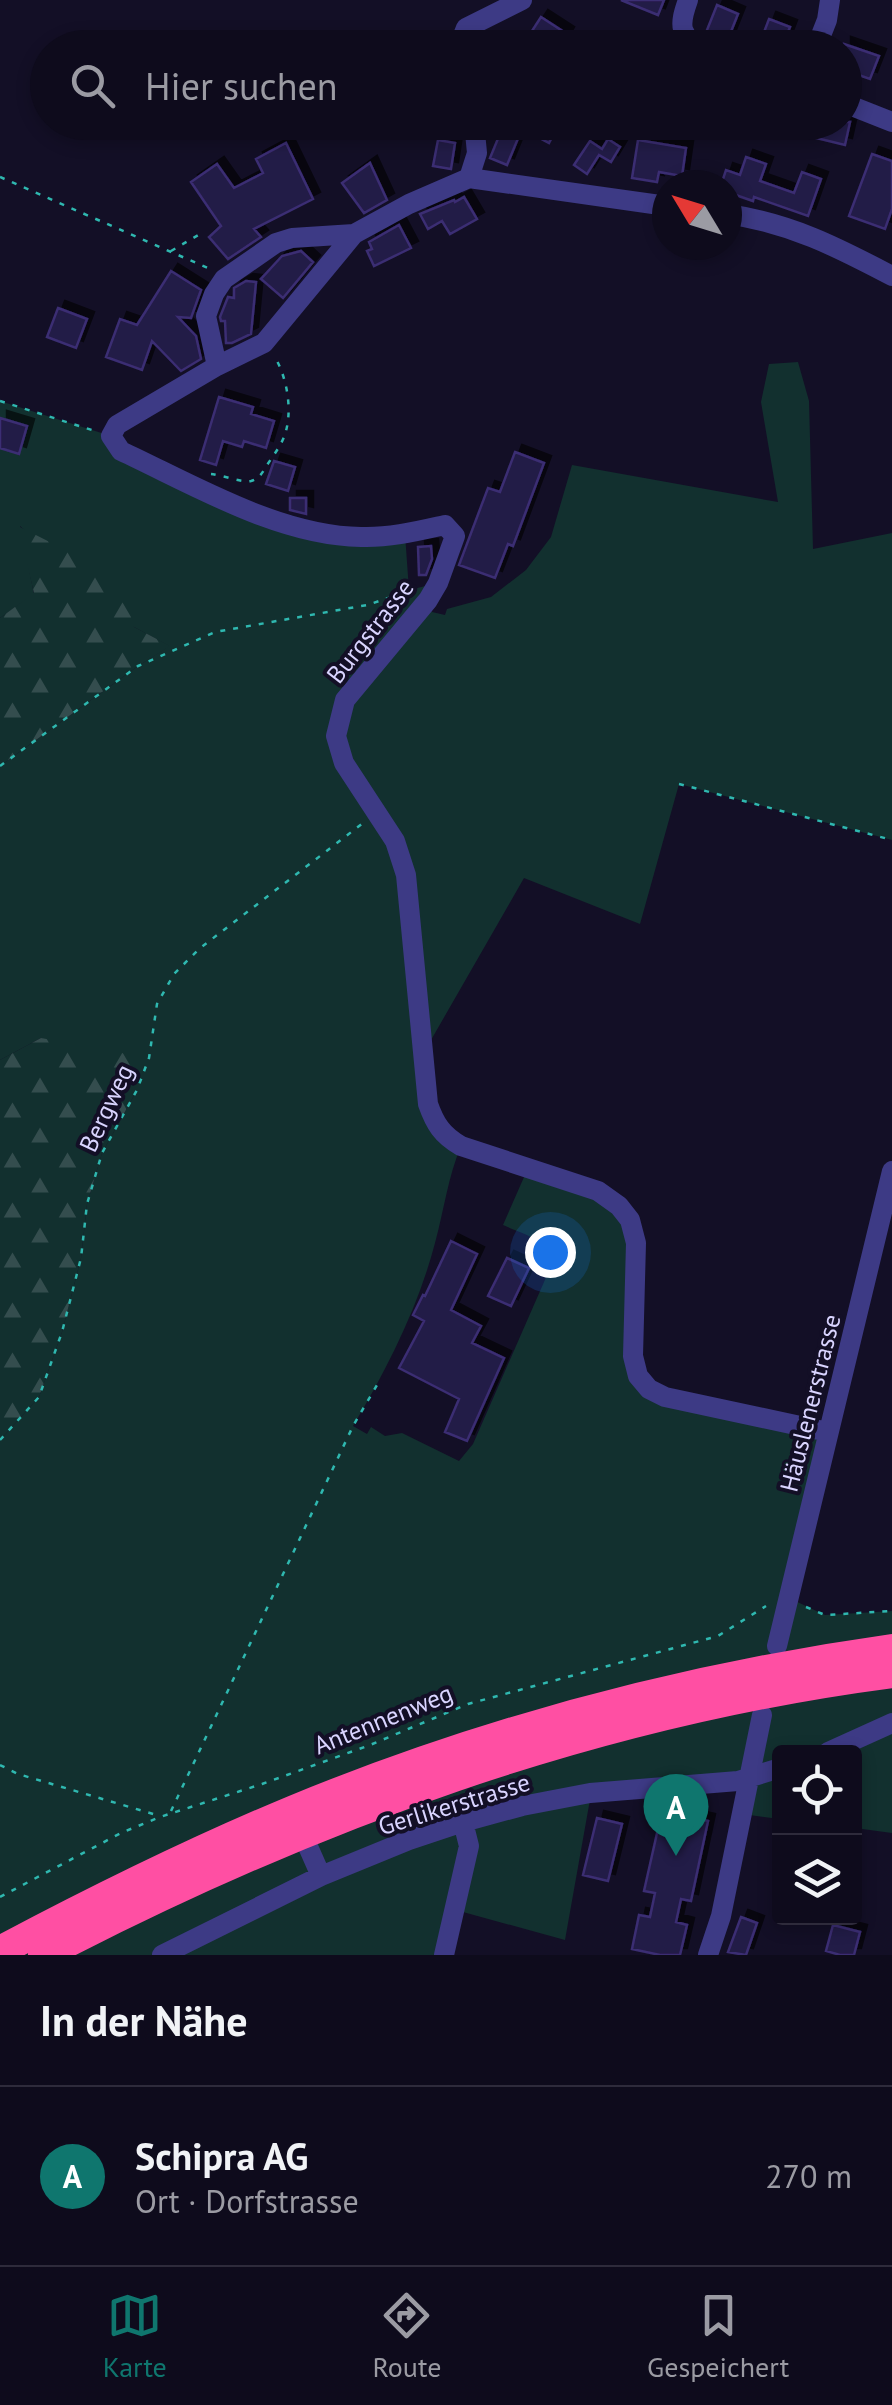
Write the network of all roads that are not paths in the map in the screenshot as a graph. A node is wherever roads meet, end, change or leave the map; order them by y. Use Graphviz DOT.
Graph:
graph roads {
  1 [pos="522,0"];
  2 [pos="688,0"];
  3 [pos="830,0"];
  4 [pos="465,30"];
  5 [pos="683,30"];
  6 [pos="823,30"];
  7 [pos="862,110"];
  8 [pos="892,122"];
  9 [pos="476,140"];
  10 [pos="468,178"];
  11 [pos="652,204"];
  12 [pos="742,217"];
  13 [pos="354,234"];
  14 [pos="892,276"];
  15 [pos="218,366"];
  16 [pos="892,1172"];
  17 [pos="828,1432"];
  18 [pos="778,1646"];
  19 [pos="892,1649"];
  20 [pos="892,1673"];
  21 [pos="762,1715"];
  22 [pos="892,1723"];
  23 [pos="843,1745"];
  24 [pos="772,1770"];
  25 [pos="750,1776"];
  26 [pos="463,1822"];
  27 [pos="302,1832"];
  28 [pos="321,1876"];
  29 [pos="0,1951"];
  30 [pos="43,1955"];
  31 [pos="162,1955"];
  32 [pos="444,1955"];
  33 [pos="708,1955"];
  1 -- 4 [label="street"];
  2 -- 5 [label="street"];
  3 -- 6 [label="street"];
  7 -- 8 [label="street"];
  9 -- 10 [label="street"];
  10 -- 11 [label="street"];
  10 -- 13 [label="street"];
  12 -- 14 [label="street"];
  13 -- 15 [label="street"];
  13 -- 15 [label="street"];
  15 -- 17 [label="street, Burgstrasse"];
  16 -- 17 [label="street, Häuslenerstrasse"];
  17 -- 18 [label="street, Häuslenerstrasse"];
  19 -- 29 [label="highway"];
  20 -- 27 [label="highway"];
  21 -- 25 [label="street"];
  22 -- 23 [label="street"];
  24 -- 25 [label="street, Gerlikerstrasse"];
  25 -- 26 [label="street, Gerlikerstrasse"];
  25 -- 33 [label="street"];
  26 -- 28 [label="street, Gerlikerstrasse"];
  26 -- 32 [label="street"];
  27 -- 28 [label="street"];
  27 -- 30 [label="highway"];
  28 -- 31 [label="street, Gerlikerstrasse"];
}
